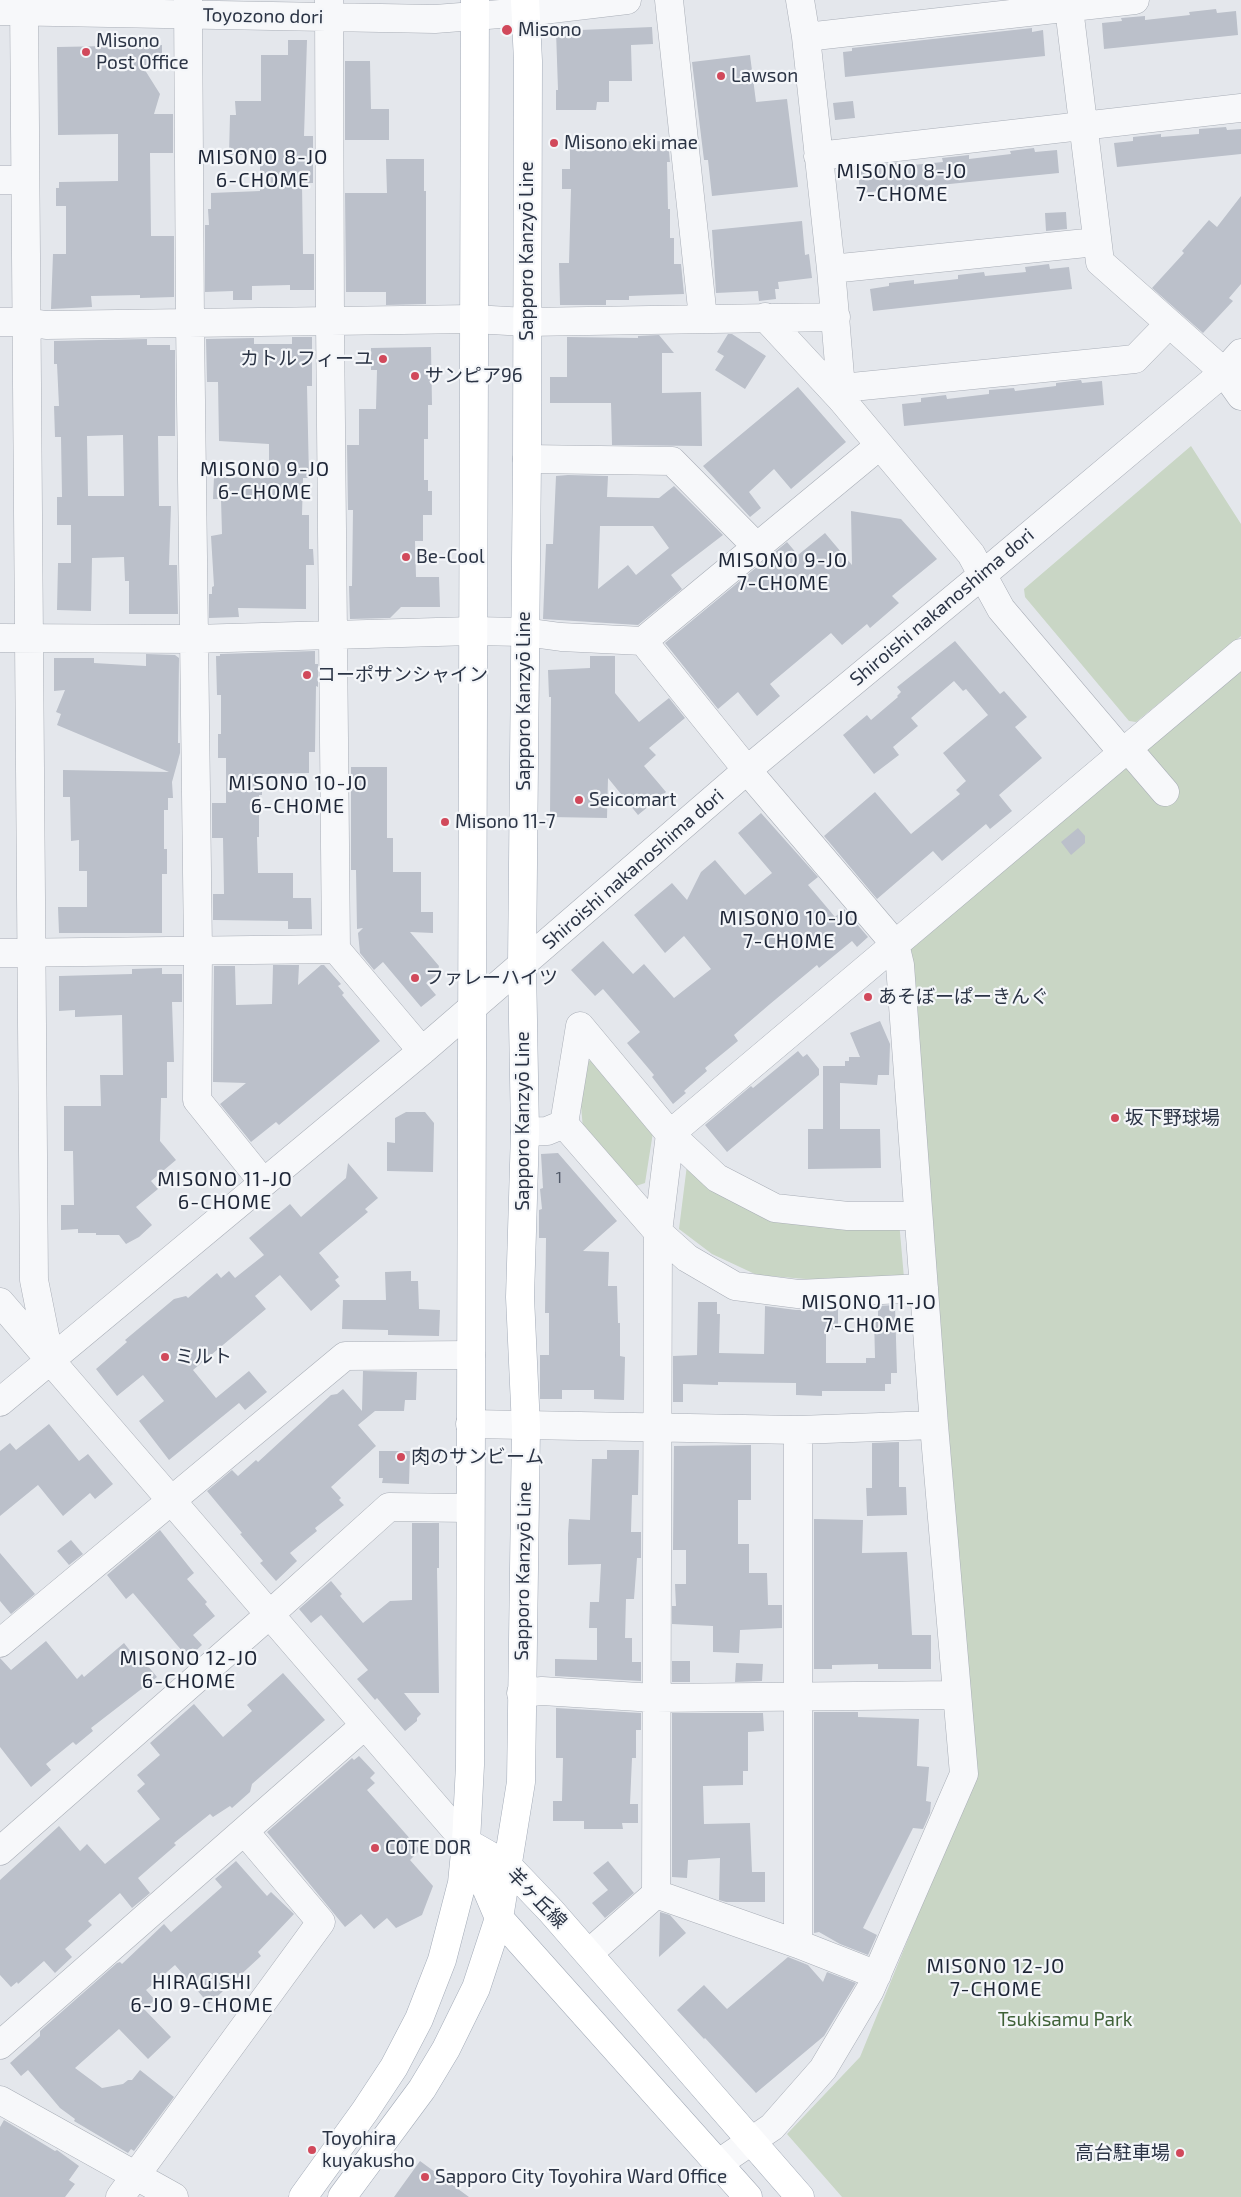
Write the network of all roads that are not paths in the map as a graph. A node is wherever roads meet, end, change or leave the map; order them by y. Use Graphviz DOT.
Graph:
graph roads {
  1 [pos="627,0"];
  2 [pos="669,0"];
  3 [pos="800,0"];
  4 [pos="1135,0"];
  5 [pos="1069,4"];
  6 [pos="526,6"];
  7 [pos="16,8"];
  8 [pos="188,8"];
  9 [pos="475,8"];
  10 [pos="329,9"];
  11 [pos="806,37"];
  12 [pos="1241,108"];
  13 [pos="1083,127"];
  14 [pos="818,156"];
  15 [pos="13,180"];
  16 [pos="1096,242"];
  17 [pos="832,269"];
  18 [pos="765,317"];
  19 [pos="836,317"];
  20 [pos="703,318"];
  21 [pos="473,319"];
  22 [pos="13,322"];
  23 [pos="190,322"];
  24 [pos="330,322"];
  25 [pos="526,322"];
  26 [pos="1169,324"];
  27 [pos="1233,362"];
  28 [pos="842,394"];
  29 [pos="1241,396"];
  30 [pos="879,446"];
  31 [pos="526,459"];
  32 [pos="757,547"];
  33 [pos="982,576"];
  34 [pos="472,631"];
  35 [pos="524,632"];
  36 [pos="333,636"];
  37 [pos="0,638"];
  38 [pos="30,638"];
  39 [pos="193,639"];
  40 [pos="643,642"];
  41 [pos="1241,653"];
  42 [pos="1126,752"];
  43 [pos="747,770"];
  44 [pos="1164,792"];
  45 [pos="895,944"];
  46 [pos="336,949"];
  47 [pos="198,950"];
  48 [pos="0,953"];
  49 [pos="33,953"];
  50 [pos="522,965"];
  51 [pos="471,1008"];
  52 [pos="422,1051"];
  53 [pos="564,1124"];
  54 [pos="525,1132"];
  55 [pos="670,1134"];
  56 [pos="263,1182"];
  57 [pos="918,1216"];
  58 [pos="658,1232"];
  59 [pos="924,1288"];
  60 [pos="0,1302"];
  61 [pos="471,1355"];
  62 [pos="50,1360"];
  63 [pos="0,1402"];
  64 [pos="470,1424"];
  65 [pos="934,1425"];
  66 [pos="526,1426"];
  67 [pos="656,1428"];
  68 [pos="798,1430"];
  69 [pos="171,1501"];
  70 [pos="470,1508"];
  71 [pos="269,1615"];
  72 [pos="0,1643"];
  73 [pos="522,1693"];
  74 [pos="956,1695"];
  75 [pos="655,1698"];
  76 [pos="797,1698"];
  77 [pos="366,1725"];
  78 [pos="245,1832"];
  79 [pos="466,1842"];
  80 [pos="0,1851"];
  81 [pos="508,1866"];
  82 [pos="656,1894"];
  83 [pos="499,1918"];
  84 [pos="798,1944"];
  85 [pos="589,1953"];
  86 [pos="877,1975"];
  87 [pos="0,2045"];
  88 [pos="0,2100"];
  89 [pos="752,2142"];
  90 [pos="719,2163"];
  91 [pos="136,2175"];
  92 [pos="120,2197"];
  93 [pos="174,2197"];
  94 [pos="303,2197"];
  95 [pos="342,2197"];
  96 [pos="748,2197"];
  97 [pos="800,2197"];
  1 -- 6 [label="street, Toyozono dori"];
  2 -- 20 [label="street"];
  3 -- 11 [label="street"];
  4 -- 5 [label="street"];
  5 -- 11 [label="street"];
  5 -- 13 [label="street"];
  6 -- 9 [label="street, Toyozono dori"];
  6 -- 25 [label="main road, Sapporo Kanzyō Line"];
  7 -- 8 [label="street, Toyozono dori"];
  7 -- 15 [label="street"];
  8 -- 10 [label="street, Toyozono dori"];
  8 -- 23 [label="street"];
  9 -- 10 [label="street, Toyozono dori"];
  9 -- 21 [label="main road"];
  10 -- 24 [label="street"];
  11 -- 14 [label="street"];
  12 -- 13 [label="street"];
  13 -- 14 [label="street"];
  13 -- 16 [label="street"];
  14 -- 17 [label="street"];
  15 -- 22 [label="street"];
  16 -- 17 [label="street"];
  16 -- 26 [label="street"];
  17 -- 19 [label="street"];
  18 -- 19 [label="street"];
  18 -- 20 [label="street"];
  18 -- 28 [label="street"];
  19 -- 28 [label="street"];
  20 -- 25 [label="street"];
  21 -- 24 [label="street"];
  21 -- 25 [label="street"];
  21 -- 34 [label="main road"];
  22 -- 23 [label="street"];
  22 -- 38 [label="street"];
  23 -- 24 [label="street"];
  23 -- 39 [label="street"];
  24 -- 36 [label="street"];
  25 -- 31 [label="main road, Sapporo Kanzyō Line"];
  26 -- 27 [label="street"];
  26 -- 28 [label="street"];
  27 -- 29 [label="street"];
  27 -- 33 [label="street, Shiroishi nakanoshima dori"];
  28 -- 30 [label="street"];
  30 -- 32 [label="street"];
  30 -- 33 [label="street"];
  31 -- 32 [label="street"];
  31 -- 35 [label="main road, Sapporo Kanzyō Line"];
  32 -- 40 [label="street"];
  33 -- 42 [label="street"];
  33 -- 43 [label="street, Shiroishi nakanoshima dori"];
  34 -- 35 [label="street"];
  34 -- 36 [label="street"];
  34 -- 51 [label="main road"];
  35 -- 40 [label="street"];
  35 -- 50 [label="main road, Sapporo Kanzyō Line"];
  36 -- 39 [label="street"];
  36 -- 46 [label="street"];
  37 -- 38 [label="street"];
  38 -- 39 [label="street"];
  38 -- 49 [label="street"];
  39 -- 47 [label="street"];
  40 -- 43 [label="street"];
  41 -- 42 [label="street"];
  42 -- 44 [label="street"];
  42 -- 45 [label="street"];
  43 -- 45 [label="street"];
  43 -- 50 [label="street, Shiroishi nakanoshima dori"];
  45 -- 55 [label="street"];
  45 -- 57 [label="street"];
  46 -- 47 [label="street"];
  46 -- 52 [label="street"];
  47 -- 49 [label="street"];
  47 -- 56 [label="street"];
  48 -- 49 [label="street"];
  49 -- 62 [label="street"];
  50 -- 51 [label="street, Shiroishi nakanoshima dori"];
  50 -- 54 [label="main road, Sapporo Kanzyō Line"];
  51 -- 52 [label="street, Shiroishi nakanoshima dori"];
  51 -- 61 [label="main road"];
  52 -- 56 [label="street, Shiroishi nakanoshima dori"];
  53 -- 54 [label="street"];
  53 -- 55 [label="street"];
  53 -- 58 [label="street"];
  54 -- 66 [label="main road, Sapporo Kanzyō Line"];
  55 -- 57 [label="street"];
  55 -- 58 [label="street"];
  56 -- 62 [label="street, Shiroishi nakanoshima dori"];
  57 -- 59 [label="street"];
  58 -- 59 [label="street"];
  58 -- 67 [label="street"];
  59 -- 65 [label="street"];
  60 -- 62 [label="street"];
  61 -- 64 [label="main road"];
  61 -- 69 [label="street"];
  62 -- 63 [label="street, Shiroishi nakanoshima dori"];
  62 -- 69 [label="street"];
  64 -- 66 [label="street"];
  64 -- 70 [label="main road"];
  65 -- 68 [label="street"];
  65 -- 74 [label="street"];
  66 -- 67 [label="street"];
  66 -- 73 [label="main road, Sapporo Kanzyō Line"];
  67 -- 68 [label="street"];
  67 -- 75 [label="street"];
  68 -- 76 [label="street"];
  69 -- 71 [label="street"];
  69 -- 72 [label="street"];
  70 -- 71 [label="street"];
  70 -- 79 [label="main road"];
  71 -- 77 [label="street"];
  71 -- 80 [label="street"];
  73 -- 75 [label="street"];
  73 -- 81 [label="main road, Sapporo Kanzyō Line"];
  74 -- 76 [label="street"];
  74 -- 86 [label="street"];
  75 -- 76 [label="street"];
  75 -- 82 [label="street"];
  76 -- 84 [label="street"];
  77 -- 78 [label="street"];
  77 -- 79 [label="street"];
  78 -- 87 [label="street"];
  78 -- 91 [label="street"];
  79 -- 81 [label="main road, 羊ヶ丘線"];
  79 -- 83 [label="main road, 羊ヶ丘線"];
  79 -- 94 [label="main road"];
  81 -- 83 [label="main road, Sapporo Kanzyō Line"];
  81 -- 85 [label="main road, 羊ヶ丘線"];
  82 -- 84 [label="street"];
  82 -- 85 [label="street"];
  83 -- 90 [label="main road, 羊ヶ丘線"];
  83 -- 95 [label="main road, Sapporo Kanzyō Line"];
  84 -- 86 [label="street"];
  85 -- 89 [label="main road, 羊ヶ丘線"];
  86 -- 89 [label="street"];
  88 -- 91 [label="street"];
  89 -- 90 [label="street"];
  89 -- 97 [label="main road, 羊ヶ丘線"];
  90 -- 96 [label="main road, 羊ヶ丘線"];
  91 -- 92 [label="street"];
  91 -- 93 [label="street"];
}
